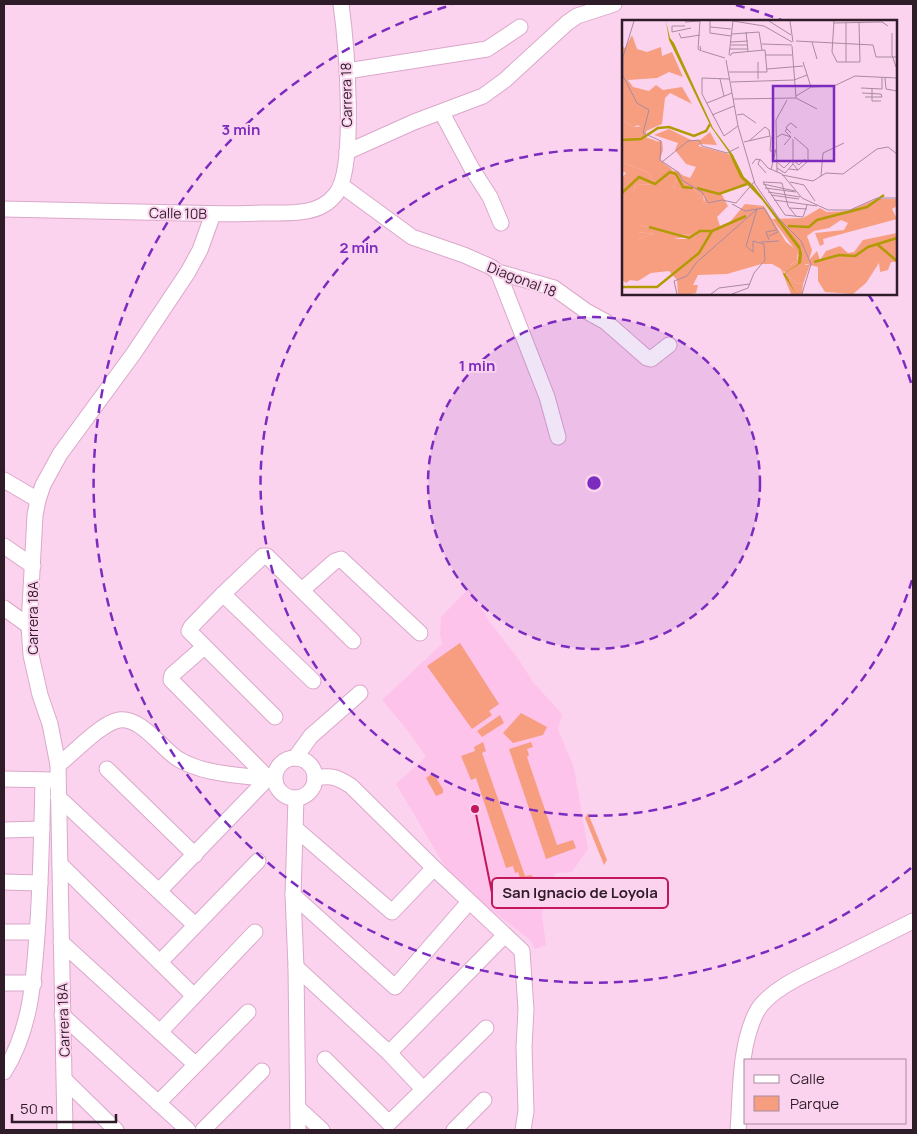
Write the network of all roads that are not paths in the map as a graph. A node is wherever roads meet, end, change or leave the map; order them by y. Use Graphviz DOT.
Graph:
graph roads {
  1 [pos="341,4"];
  2 [pos="614,4"];
  3 [pos="575,10"];
  4 [pos="520,27"];
  5 [pos="347,71"];
  6 [pos="442,113"];
  7 [pos="347,152"];
  8 [pos="341,185"];
  9 [pos="4,209"];
  10 [pos="213,214"];
  11 [pos="501,224"];
  12 [pos="498,272"];
  13 [pos="669,345"];
  14 [pos="558,437"];
  15 [pos="4,480"];
  16 [pos="38,500"];
  17 [pos="4,546"];
  18 [pos="33,566"];
  19 [pos="302,590"];
  20 [pos="223,594"];
  21 [pos="4,608"];
  22 [pos="29,626"];
  23 [pos="420,633"];
  24 [pos="353,641"];
  25 [pos="204,647"];
  26 [pos="313,681"];
  27 [pos="360,693"];
  28 [pos="275,717"];
  29 [pos="295,758"];
  30 [pos="107,769"];
  31 [pos="58,772"];
  32 [pos="4,778"];
  33 [pos="315,778"];
  34 [pos="271,779"];
  35 [pos="43,780"];
  36 [pos="58,797"];
  37 [pos="296,798"];
  38 [pos="42,829"];
  39 [pos="296,829"];
  40 [pos="4,830"];
  41 [pos="195,854"];
  42 [pos="258,861"];
  43 [pos="60,864"];
  44 [pos="434,868"];
  45 [pos="4,882"];
  46 [pos="40,883"];
  47 [pos="159,891"];
  48 [pos="293,896"];
  49 [pos="469,902"];
  50 [pos="913,921"];
  51 [pos="195,925"];
  52 [pos="4,932"];
  53 [pos="37,932"];
  54 [pos="255,932"];
  55 [pos="505,935"];
  56 [pos="60,942"];
  57 [pos="160,962"];
  58 [pos="296,967"];
  59 [pos="4,983"];
  60 [pos="34,983"];
  61 [pos="194,996"];
  62 [pos="248,1012"];
  63 [pos="62,1015"];
  64 [pos="486,1028"];
  65 [pos="160,1032"];
  66 [pos="389,1053"];
  67 [pos="325,1059"];
  68 [pos="196,1064"];
  69 [pos="4,1072"];
  70 [pos="262,1072"];
  71 [pos="65,1080"];
  72 [pos="423,1089"];
  73 [pos="484,1100"];
  74 [pos="158,1102"];
  75 [pos="298,1108"];
  76 [pos="65,1130"];
  77 [pos="116,1130"];
  78 [pos="188,1130"];
  79 [pos="203,1130"];
  80 [pos="298,1130"];
  81 [pos="322,1130"];
  82 [pos="454,1130"];
  83 [pos="523,1130"];
  84 [pos="738,1130"];
  1 -- 5 [label="street, Carrera 18"];
  2 -- 3 [label="street"];
  3 -- 6 [label="street"];
  4 -- 5 [label="street"];
  5 -- 7 [label="street, Carrera 18"];
  6 -- 7 [label="street"];
  6 -- 11 [label="street"];
  7 -- 8 [label="street, Carrera 18"];
  8 -- 10 [label="street, Calle 10B"];
  8 -- 12 [label="street, Diagonal 18"];
  9 -- 10 [label="street, Calle 10B"];
  10 -- 16 [label="street, Carrera 18A"];
  12 -- 13 [label="street, Diagonal 18"];
  12 -- 14 [label="street"];
  15 -- 16 [label="street"];
  16 -- 18 [label="street, Carrera 18A"];
  17 -- 18 [label="street"];
  18 -- 22 [label="street, Carrera 18A"];
  19 -- 20 [label="street"];
  19 -- 23 [label="street"];
  19 -- 24 [label="street"];
  20 -- 25 [label="street"];
  20 -- 26 [label="street"];
  21 -- 22 [label="street"];
  22 -- 31 [label="street, Carrera 18A"];
  25 -- 28 [label="street"];
  25 -- 34 [label="street"];
  27 -- 29 [label="street"];
  29 -- 33 [label="street"];
  29 -- 34 [label="street"];
  30 -- 41 [label="street"];
  31 -- 34 [label="street"];
  31 -- 35 [label="street"];
  31 -- 36 [label="street, Carrera 18A"];
  32 -- 35 [label="street"];
  33 -- 37 [label="street"];
  33 -- 44 [label="street"];
  34 -- 37 [label="street"];
  34 -- 41 [label="street"];
  35 -- 38 [label="street"];
  36 -- 43 [label="street, Carrera 18A"];
  36 -- 47 [label="street"];
  37 -- 39 [label="street"];
  38 -- 40 [label="street"];
  38 -- 46 [label="street"];
  39 -- 44 [label="street"];
  39 -- 48 [label="street"];
  41 -- 47 [label="street"];
  42 -- 51 [label="street"];
  43 -- 56 [label="street, Carrera 18A"];
  43 -- 57 [label="street"];
  44 -- 49 [label="street"];
  45 -- 46 [label="street"];
  46 -- 53 [label="street"];
  47 -- 51 [label="street"];
  48 -- 49 [label="street"];
  48 -- 58 [label="street"];
  49 -- 55 [label="street"];
  50 -- 84 [label="street"];
  51 -- 57 [label="street"];
  52 -- 53 [label="street"];
  53 -- 60 [label="street"];
  54 -- 61 [label="street"];
  55 -- 66 [label="street"];
  55 -- 83 [label="street"];
  56 -- 63 [label="street, Carrera 18A"];
  56 -- 65 [label="street"];
  57 -- 61 [label="street"];
  58 -- 66 [label="street"];
  58 -- 75 [label="street"];
  59 -- 60 [label="street"];
  60 -- 69 [label="street"];
  61 -- 65 [label="street"];
  62 -- 68 [label="street"];
  63 -- 71 [label="street, Carrera 18A"];
  63 -- 74 [label="street"];
  64 -- 72 [label="street"];
  65 -- 68 [label="street"];
  66 -- 72 [label="street"];
  67 -- 72 [label="street"];
  68 -- 74 [label="street"];
  70 -- 79 [label="street"];
  71 -- 76 [label="street, Carrera 18A"];
  71 -- 77 [label="street"];
  73 -- 82 [label="street"];
  74 -- 78 [label="street"];
  75 -- 80 [label="street"];
  75 -- 81 [label="street"];
}
